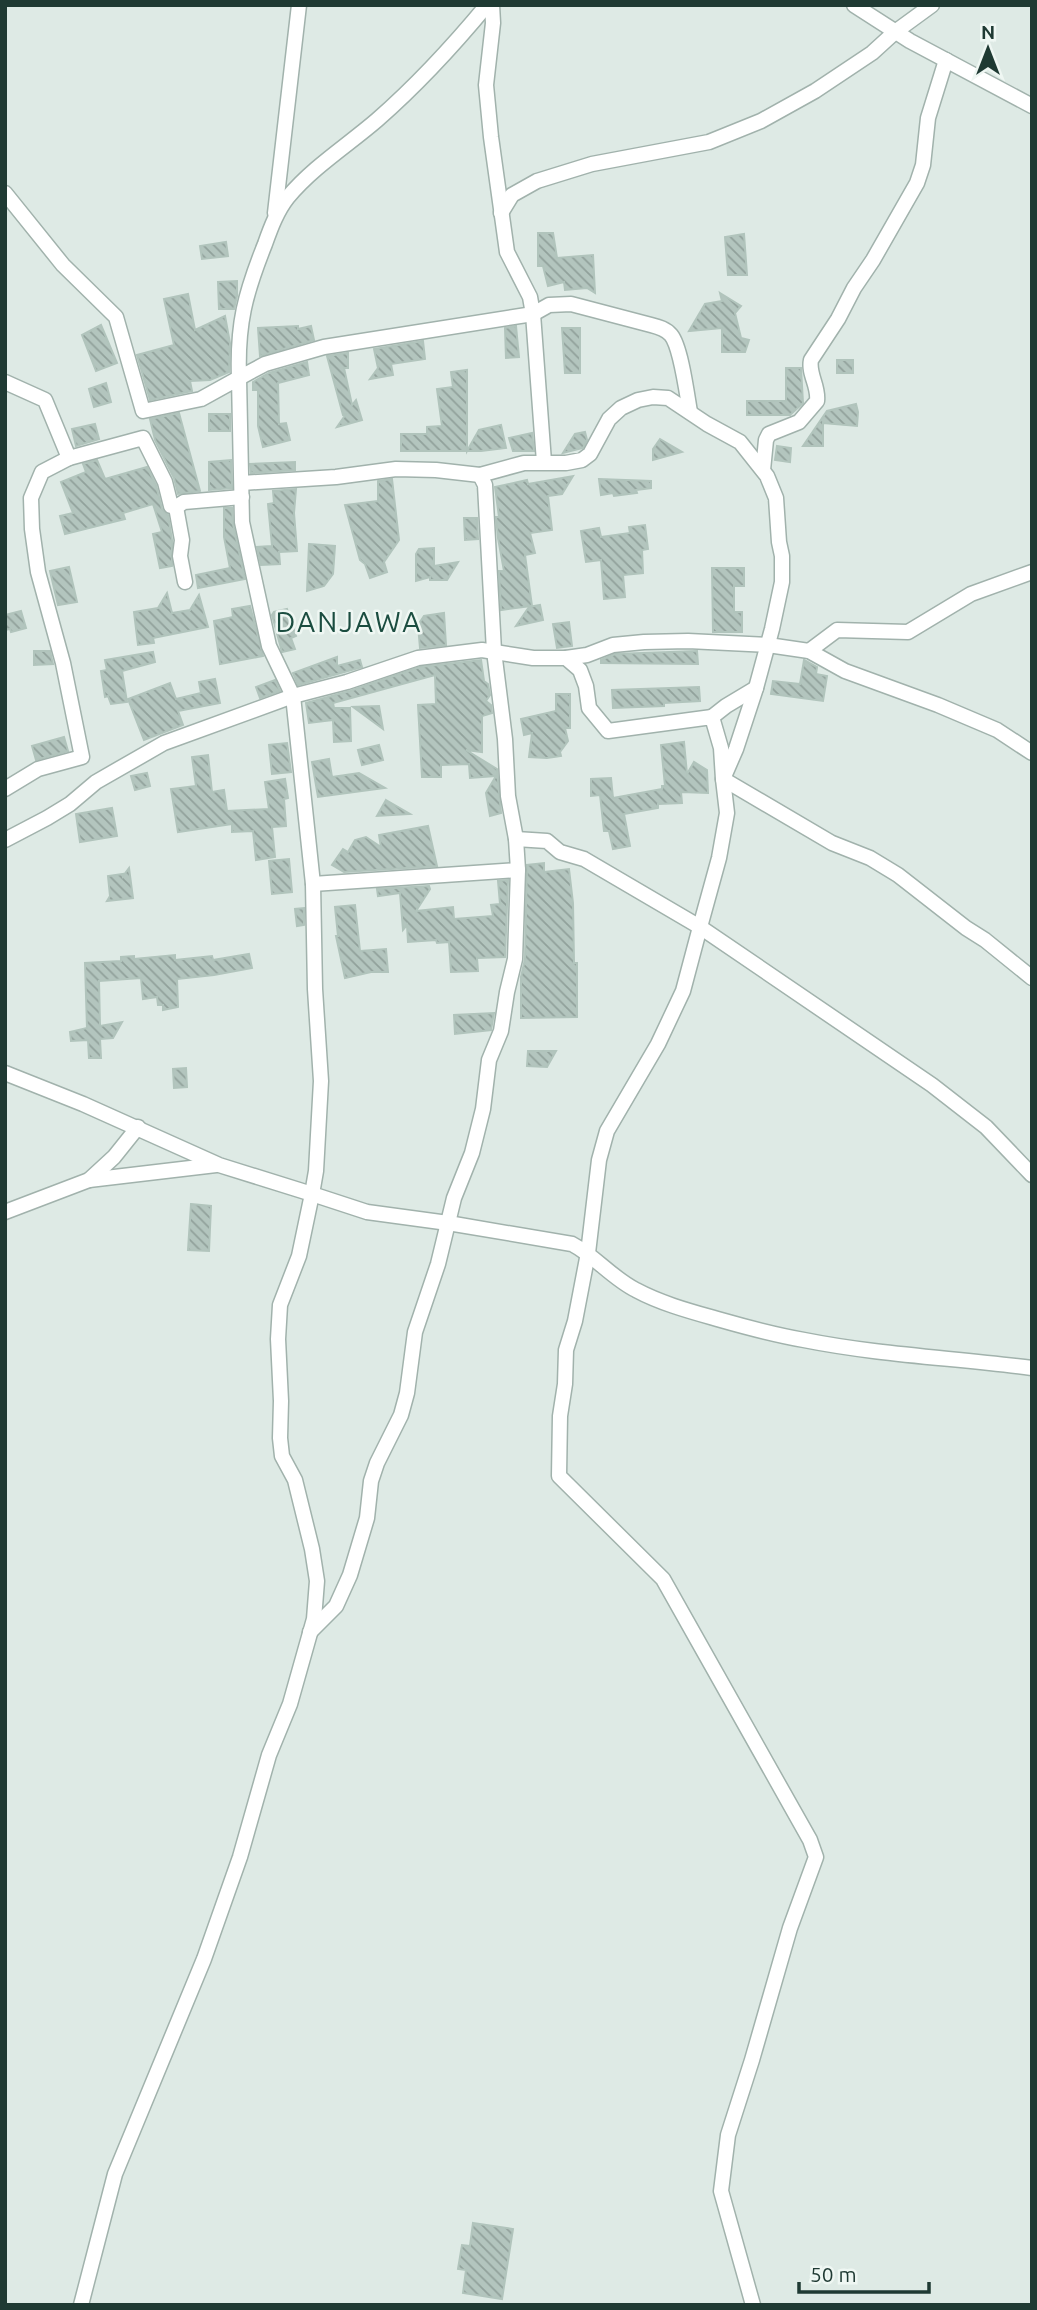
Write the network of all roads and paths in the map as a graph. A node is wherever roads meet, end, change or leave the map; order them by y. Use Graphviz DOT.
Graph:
graph roads {
  1 [pos="299,5"];
  2 [pos="490,5"];
  3 [pos="854,5"];
  4 [pos="932,5"];
  5 [pos="895,32"];
  6 [pos="946,60"];
  7 [pos="1032,106"];
  8 [pos="5,193"];
  9 [pos="501,213"];
  10 [pos="275,217"];
  11 [pos="533,314"];
  12 [pos="239,378"];
  13 [pos="5,382"];
  14 [pos="143,411"];
  15 [pos="690,412"];
  16 [pos="143,438"];
  17 [pos="69,458"];
  18 [pos="544,462"];
  19 [pos="763,470"];
  20 [pos="480,475"];
  21 [pos="242,490"];
  22 [pos="176,507"];
  23 [pos="1032,572"];
  24 [pos="185,582"];
  25 [pos="768,645"];
  26 [pos="494,651"];
  27 [pos="809,651"];
  28 [pos="566,658"];
  29 [pos="756,688"];
  30 [pos="293,696"];
  31 [pos="712,717"];
  32 [pos="1032,753"];
  33 [pos="723,779"];
  34 [pos="5,789"];
  35 [pos="516,839"];
  36 [pos="5,840"];
  37 [pos="518,870"];
  38 [pos="313,884"];
  39 [pos="700,927"];
  40 [pos="1032,978"];
  41 [pos="5,1073"];
  42 [pos="138,1127"];
  43 [pos="1003,1145"];
  44 [pos="1032,1157"];
  45 [pos="219,1165"];
  46 [pos="1032,1175"];
  47 [pos="89,1180"];
  48 [pos="312,1194"];
  49 [pos="5,1212"];
  50 [pos="448,1223"];
  51 [pos="588,1253"];
  52 [pos="1032,1368"];
  53 [pos="310,1632"];
  54 [pos="81,2305"];
  55 [pos="753,2305"];
  1 -- 10 [label="street"];
  2 -- 9 [label="street"];
  2 -- 10 [label="street"];
  3 -- 5 [label="street"];
  4 -- 5 [label="street"];
  5 -- 6 [label="street"];
  5 -- 9 [label="street"];
  6 -- 7 [label="street"];
  6 -- 19 [label="street"];
  8 -- 14 [label="street"];
  9 -- 11 [label="street"];
  10 -- 12 [label="street"];
  11 -- 12 [label="street"];
  11 -- 15 [label="street"];
  11 -- 18 [label="street"];
  12 -- 14 [label="street"];
  12 -- 21 [label="street"];
  13 -- 17 [label="street"];
  14 -- 16 [label="street"];
  15 -- 18 [label="street"];
  15 -- 19 [label="street"];
  16 -- 17 [label="street"];
  16 -- 22 [label="street"];
  17 -- 34 [label="street"];
  18 -- 20 [label="street"];
  19 -- 25 [label="street"];
  20 -- 21 [label="street"];
  20 -- 26 [label="street"];
  21 -- 22 [label="street"];
  21 -- 30 [label="street"];
  22 -- 24 [label="street"];
  23 -- 27 [label="street"];
  25 -- 27 [label="street"];
  25 -- 28 [label="street"];
  25 -- 29 [label="street"];
  26 -- 28 [label="street"];
  26 -- 30 [label="street"];
  26 -- 35 [label="street"];
  27 -- 32 [label="street"];
  28 -- 31 [label="street"];
  29 -- 31 [label="street"];
  29 -- 33 [label="street"];
  30 -- 36 [label="street"];
  30 -- 38 [label="street"];
  31 -- 33 [label="street"];
  33 -- 39 [label="street"];
  33 -- 40 [label="street"];
  35 -- 37 [label="street"];
  35 -- 39 [label="street"];
  37 -- 38 [label="street"];
  37 -- 50 [label="street"];
  38 -- 48 [label="street"];
  39 -- 43 [label="street"];
  39 -- 51 [label="street"];
  41 -- 42 [label="street"];
  42 -- 45 [label="street"];
  42 -- 47 [label="street"];
  43 -- 44 [label="street"];
  43 -- 46 [label="street"];
  45 -- 47 [label="street"];
  45 -- 48 [label="street"];
  47 -- 49 [label="street"];
  48 -- 50 [label="street"];
  48 -- 53 [label="street"];
  50 -- 51 [label="street"];
  50 -- 53 [label="street"];
  51 -- 52 [label="street"];
  51 -- 55 [label="street"];
  53 -- 54 [label="street"];
}
